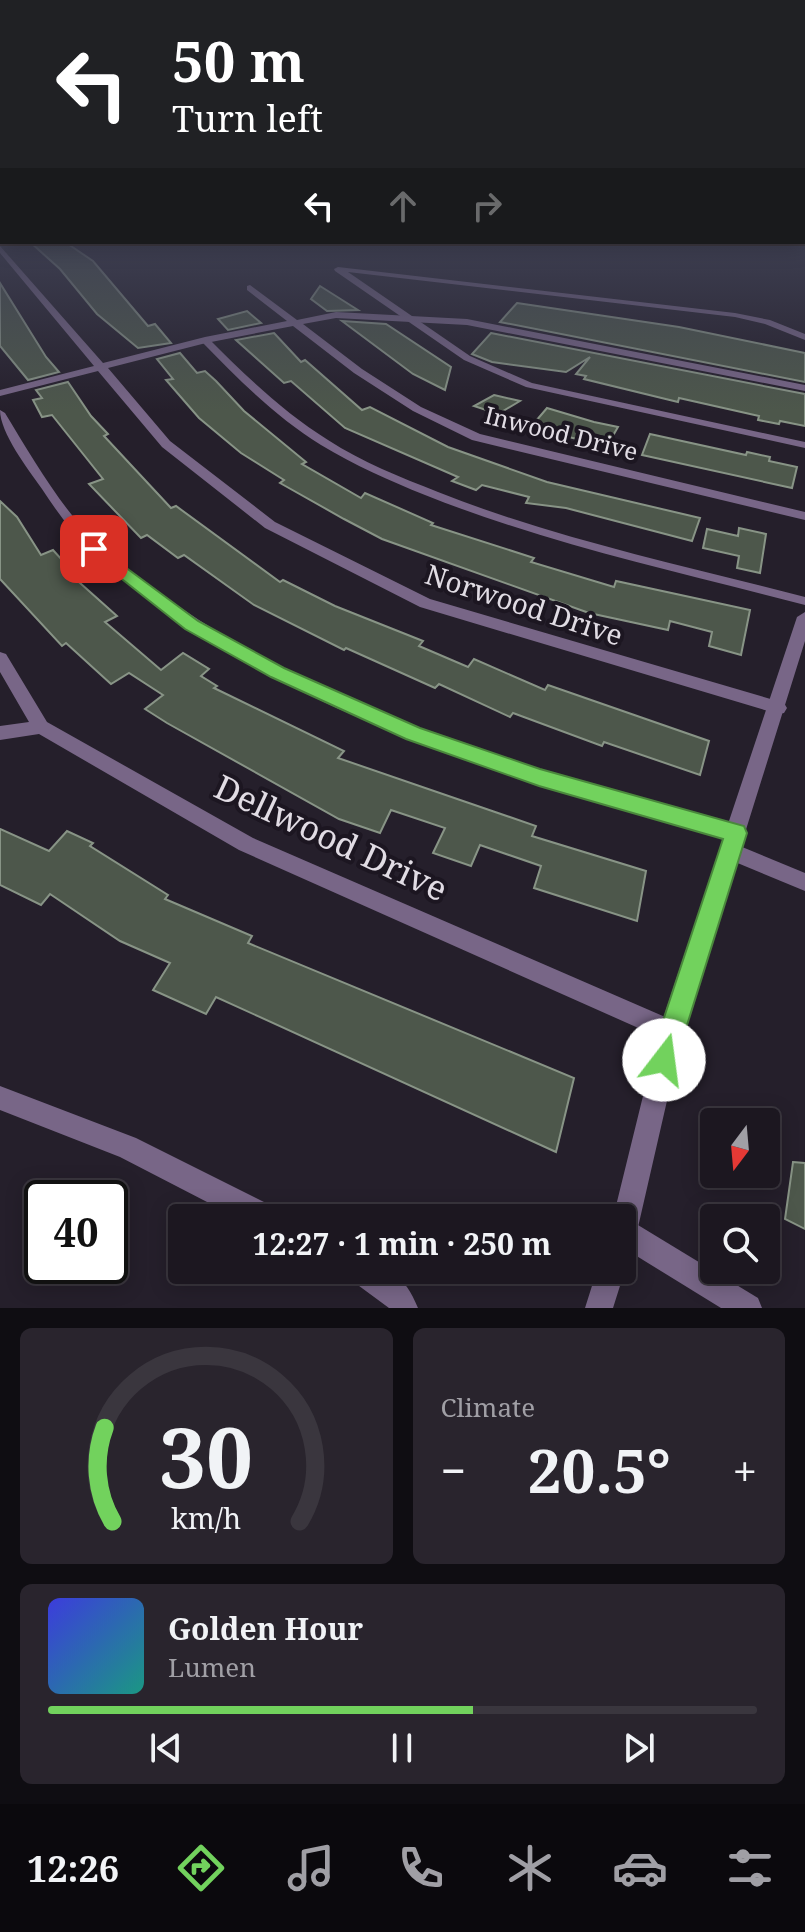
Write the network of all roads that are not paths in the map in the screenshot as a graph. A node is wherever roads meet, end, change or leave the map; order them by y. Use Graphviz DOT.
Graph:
graph roads {
  1 [pos="35,289"];
  2 [pos="251,289"];
  3 [pos="368,289"];
  4 [pos="511,289"];
  5 [pos="409,317"];
  6 [pos="292,322"];
  7 [pos="805,337"];
  8 [pos="205,340"];
  9 [pos="101,367"];
  10 [pos="805,388"];
  11 [pos="0,393"];
  12 [pos="0,413"];
  13 [pos="805,445"];
  14 [pos="805,516"];
  15 [pos="805,601"];
  16 [pos="804,624"];
  17 [pos="0,658"];
  18 [pos="778,708"];
  19 [pos="41,727"];
  20 [pos="0,733"];
  21 [pos="733,842"];
  22 [pos="805,882"];
  23 [pos="671,1031"];
  24 [pos="0,1098"];
  25 [pos="239,1204"];
  26 [pos="630,1204"];
  27 [pos="636,1242"];
  28 [pos="381,1284"];
  29 [pos="607,1284"];
  30 [pos="404,1308"];
  31 [pos="599,1308"];
  32 [pos="748,1308"];
  1 -- 9 [label="street, Norwood Drive"];
  2 -- 6 [label="street, Inwood Drive"];
  3 -- 5 [label="lane"];
  4 -- 7 [label="lane"];
  5 -- 6 [label="street"];
  5 -- 10 [label="street"];
  5 -- 13 [label="lane"];
  6 -- 8 [label="street"];
  6 -- 14 [label="street, Inwood Drive"];
  8 -- 9 [label="street"];
  8 -- 15 [label="lane"];
  9 -- 11 [label="street"];
  9 -- 18 [label="street, Norwood Drive"];
  12 -- 21 [label="lane"];
  16 -- 18 [label="street"];
  17 -- 19 [label="street, Dellwood Drive"];
  18 -- 21 [label="street"];
  19 -- 20 [label="street"];
  19 -- 23 [label="street, Dellwood Drive"];
  21 -- 22 [label="street"];
  21 -- 23 [label="street"];
  23 -- 26 [label="street"];
  24 -- 25 [label="street"];
  27 -- 32 [label="street"];
  28 -- 30 [label="street"];
  29 -- 31 [label="street"];
}
